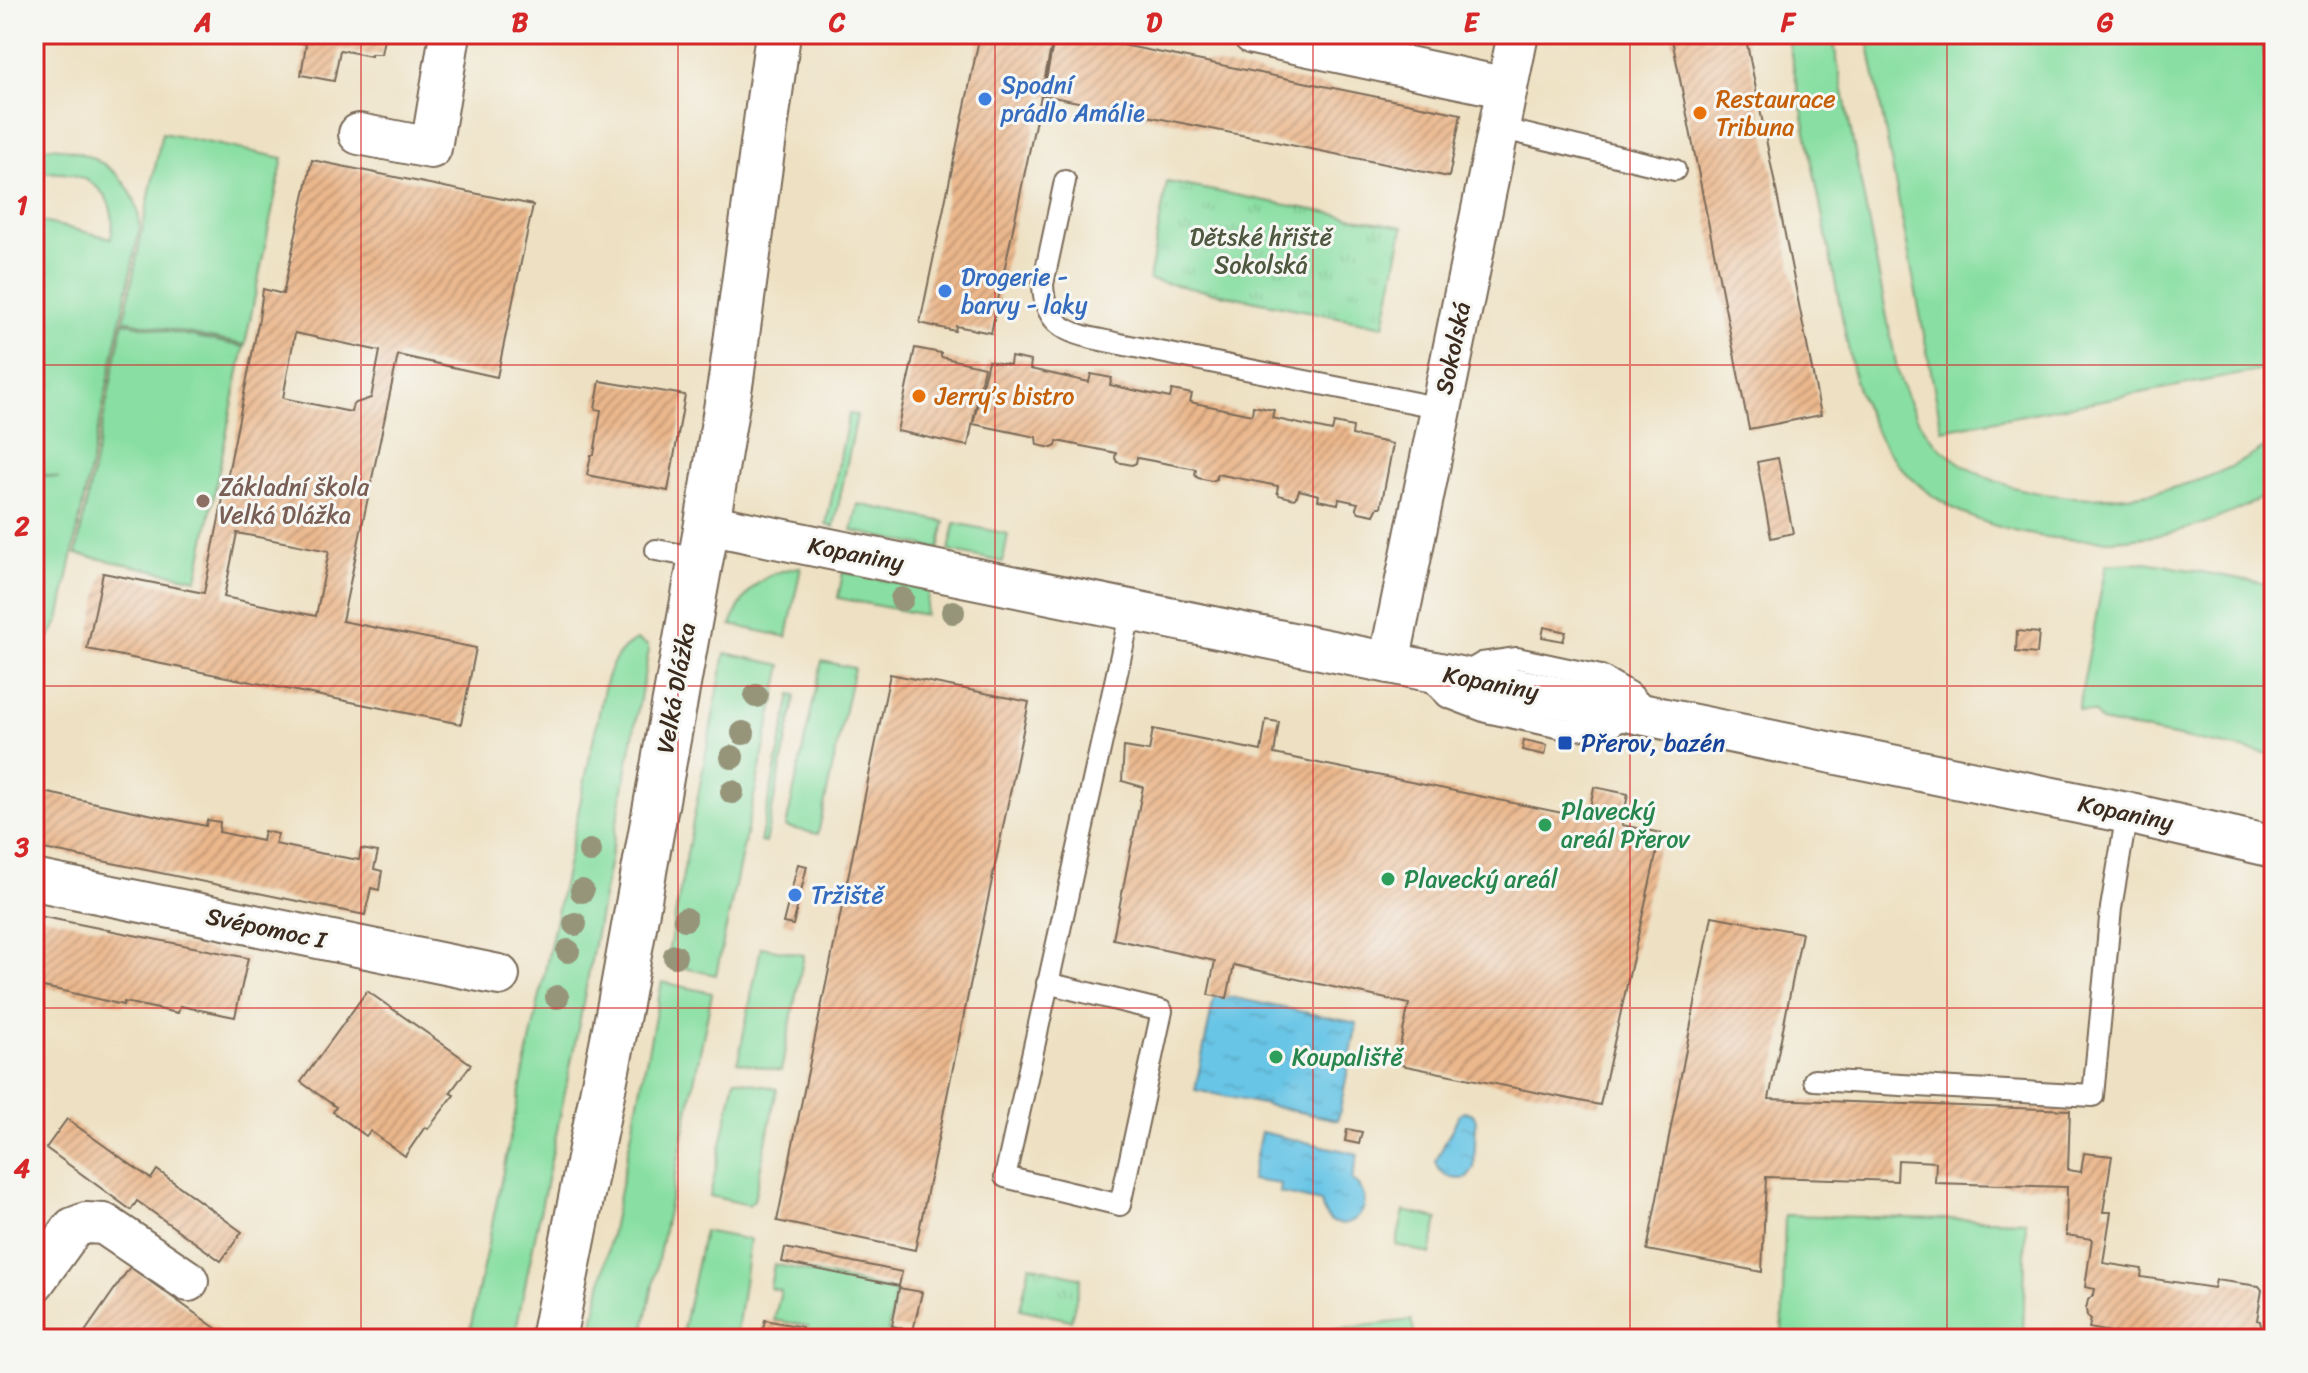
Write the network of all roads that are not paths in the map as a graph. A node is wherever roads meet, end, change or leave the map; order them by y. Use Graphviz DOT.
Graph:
graph roads {
  1 [pos="450,34"];
  2 [pos="778,34"];
  3 [pos="1253,34"];
  4 [pos="1518,34"];
  5 [pos="1507,88"];
  6 [pos="1499,128"];
  7 [pos="359,134"];
  8 [pos="1675,170"];
  9 [pos="1065,181"];
  10 [pos="1441,408"];
  11 [pos="704,541"];
  12 [pos="656,550"];
  13 [pos="1131,610"];
  14 [pos="1404,666"];
  15 [pos="1644,714"];
  16 [pos="2127,813"];
  17 [pos="2274,847"];
  18 [pos="34,880"];
  19 [pos="499,975"];
  20 [pos="1047,983"];
  21 [pos="1814,1080"];
  22 [pos="188,1281"];
  23 [pos="34,1282"];
  24 [pos="553,1339"];
  1 -- 7 [label="street"];
  2 -- 11 [label="street, Velká Dlážka"];
  3 -- 5 [label="street"];
  4 -- 5 [label="street, Sokolská"];
  5 -- 6 [label="street, Sokolská"];
  6 -- 8 [label="lane"];
  6 -- 10 [label="street, Sokolská"];
  9 -- 10 [label="lane"];
  10 -- 14 [label="street, Sokolská"];
  11 -- 12 [label="lane"];
  11 -- 13 [label="street, Kopaniny"];
  11 -- 24 [label="street, Velká Dlážka"];
  13 -- 14 [label="street, Kopaniny"];
  13 -- 20 [label="lane"];
  14 -- 15 [label="street, Kopaniny"];
  14 -- 15 [label="lane"];
  15 -- 16 [label="street, Kopaniny"];
  16 -- 17 [label="street, Kopaniny"];
  16 -- 21 [label="lane"];
  18 -- 19 [label="street, Svépomoc I"];
  20 -- 20 [label="lane"];
  22 -- 23 [label="street"];
}
